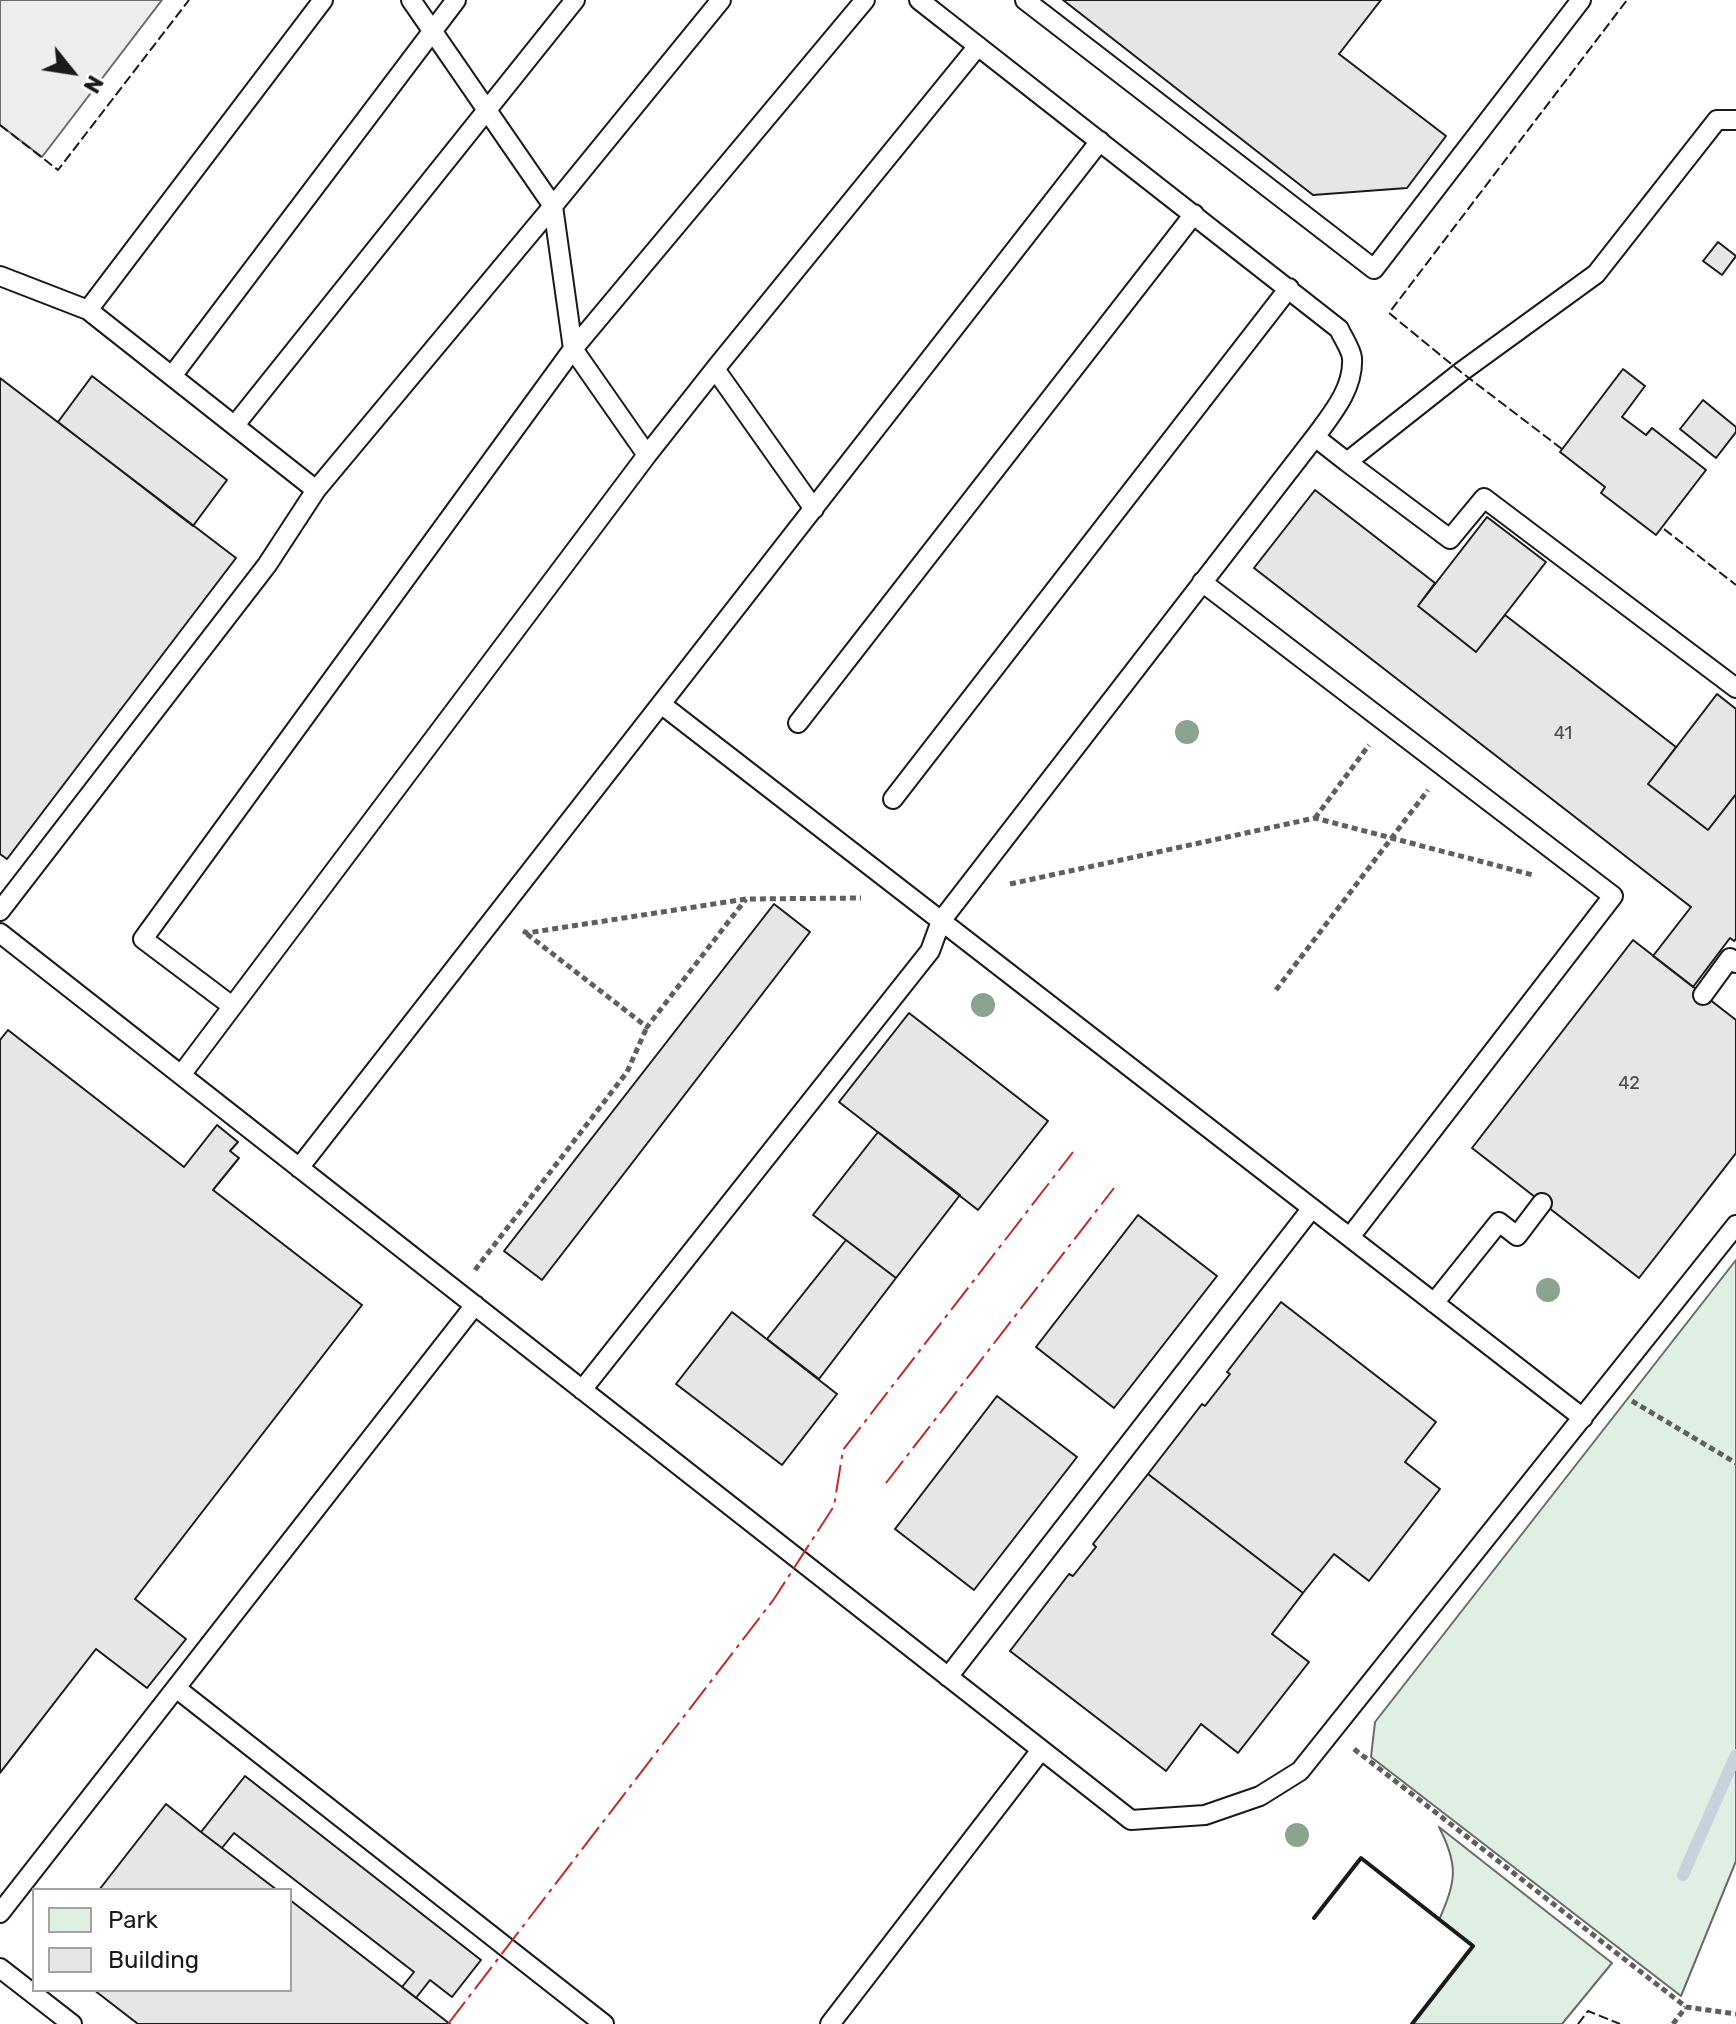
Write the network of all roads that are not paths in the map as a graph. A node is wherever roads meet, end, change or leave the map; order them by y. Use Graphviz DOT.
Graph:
graph roads {
  1 [pos="323,0"];
  2 [pos="411,0"];
  3 [pos="456,0"];
  4 [pos="575,0"];
  5 [pos="721,0"];
  6 [pos="865,0"];
  7 [pos="919,0"];
  8 [pos="1025,0"];
  9 [pos="1581,0"];
  10 [pos="432,30"];
  11 [pos="978,46"];
  12 [pos="487,110"];
  13 [pos="1736,120"];
  14 [pos="1100,141"];
  15 [pos="553,206"];
  16 [pos="1194,214"];
  17 [pos="0,276"];
  18 [pos="1289,288"];
  19 [pos="88,310"];
  20 [pos="573,349"];
  21 [pos="715,369"];
  22 [pos="172,376"];
  23 [pos="235,425"];
  24 [pos="1315,437"];
  25 [pos="647,455"];
  26 [pos="1347,462"];
  27 [pos="316,490"];
  28 [pos="814,509"];
  29 [pos="1202,582"];
  30 [pos="1736,688"];
  31 [pos="661,704"];
  32 [pos="798,723"];
  33 [pos="893,799"];
  34 [pos="0,911"];
  35 [pos="941,921"];
  36 [pos="0,933"];
  37 [pos="1736,963"];
  38 [pos="1703,995"];
  39 [pos="232,1006"];
  40 [pos="181,1075"];
  41 [pos="299,1168"];
  42 [pos="1542,1203"];
  43 [pos="1312,1208"];
  44 [pos="1736,1225"];
  45 [pos="1350,1237"];
  46 [pos="1434,1303"];
  47 [pos="475,1305"];
  48 [pos="582,1390"];
  49 [pos="1583,1418"];
  50 [pos="948,1677"];
  51 [pos="176,1688"];
  52 [pos="1041,1750"];
  53 [pos="0,1913"];
  54 [pos="0,1968"];
  55 [pos="72,2024"];
  56 [pos="604,2024"];
  57 [pos="830,2024"];
  1 -- 19 [label="lane"];
  2 -- 10 [label="lane"];
  3 -- 10 [label="lane"];
  4 -- 12 [label="lane"];
  5 -- 15 [label="lane"];
  6 -- 20 [label="lane"];
  7 -- 11 [label="lane"];
  8 -- 9 [label="lane"];
  10 -- 12 [label="lane"];
  10 -- 22 [label="lane"];
  11 -- 14 [label="lane"];
  11 -- 21 [label="lane"];
  12 -- 15 [label="lane"];
  12 -- 23 [label="lane"];
  13 -- 26 [label="lane"];
  14 -- 16 [label="lane"];
  14 -- 28 [label="lane"];
  15 -- 20 [label="lane"];
  15 -- 27 [label="lane"];
  16 -- 18 [label="lane"];
  16 -- 32 [label="lane"];
  17 -- 19 [label="lane"];
  18 -- 24 [label="lane"];
  18 -- 33 [label="lane"];
  19 -- 22 [label="lane"];
  20 -- 25 [label="lane"];
  20 -- 39 [label="lane"];
  21 -- 25 [label="lane"];
  21 -- 28 [label="lane"];
  22 -- 23 [label="lane"];
  23 -- 27 [label="lane"];
  24 -- 26 [label="lane"];
  24 -- 29 [label="lane"];
  25 -- 39 [label="lane"];
  26 -- 30 [label="lane"];
  27 -- 34 [label="lane"];
  28 -- 31 [label="lane"];
  29 -- 35 [label="lane"];
  29 -- 45 [label="lane"];
  31 -- 35 [label="lane"];
  31 -- 41 [label="lane"];
  35 -- 43 [label="lane"];
  35 -- 48 [label="lane"];
  36 -- 40 [label="lane"];
  37 -- 38 [label="lane"];
  39 -- 40 [label="lane"];
  40 -- 41 [label="lane"];
  41 -- 47 [label="lane"];
  42 -- 46 [label="lane"];
  43 -- 45 [label="lane"];
  43 -- 50 [label="lane"];
  44 -- 49 [label="lane"];
  45 -- 46 [label="lane"];
  46 -- 49 [label="lane"];
  47 -- 48 [label="lane"];
  47 -- 51 [label="lane"];
  48 -- 50 [label="lane"];
  49 -- 52 [label="lane"];
  50 -- 52 [label="lane"];
  51 -- 53 [label="lane"];
  51 -- 56 [label="lane"];
  52 -- 57 [label="lane"];
  54 -- 55 [label="lane"];
}
